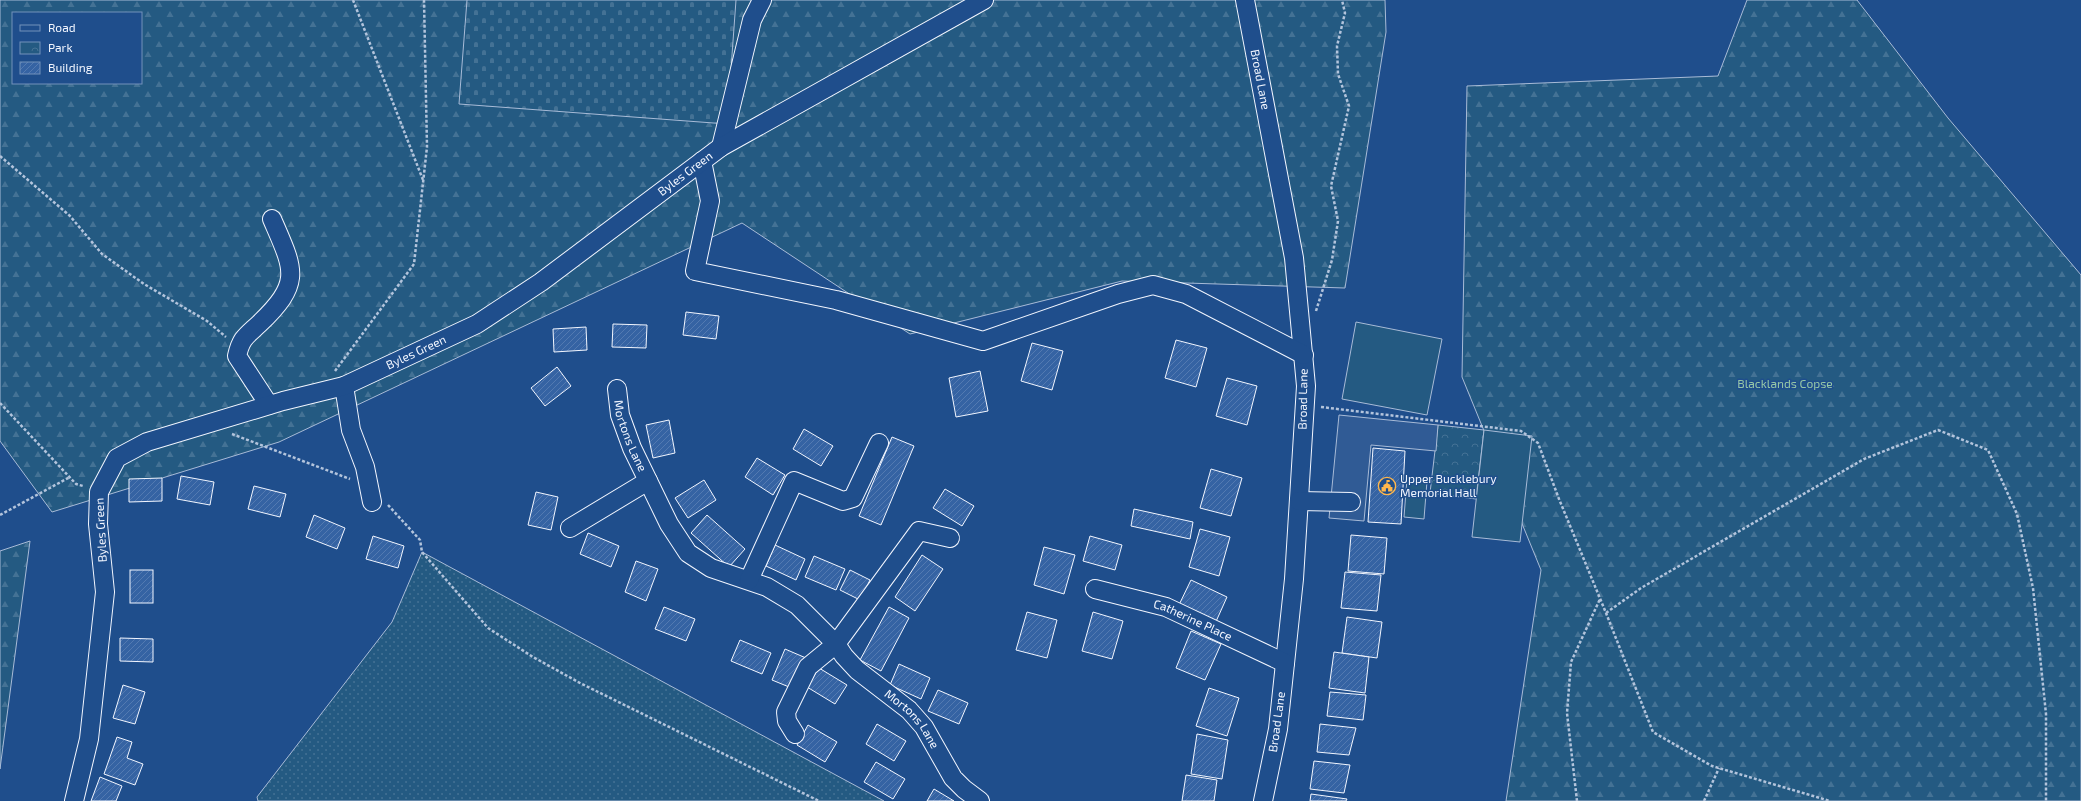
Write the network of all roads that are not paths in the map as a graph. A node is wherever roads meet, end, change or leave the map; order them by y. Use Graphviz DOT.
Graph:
graph roads {
  1 [pos="762,0"];
  2 [pos="984,0"];
  3 [pos="1245,0"];
  4 [pos="721,146"];
  5 [pos="702,161"];
  6 [pos="272,219"];
  7 [pos="1304,355"];
  8 [pos="344,386"];
  9 [pos="617,389"];
  10 [pos="268,405"];
  11 [pos="879,443"];
  12 [pos="648,481"];
  13 [pos="371,494"];
  14 [pos="1299,500"];
  15 [pos="1351,502"];
  16 [pos="570,528"];
  17 [pos="950,538"];
  18 [pos="750,580"];
  19 [pos="1095,590"];
  20 [pos="836,644"];
  21 [pos="1285,663"];
  22 [pos="795,734"];
  23 [pos="74,801"];
  24 [pos="980,801"];
  25 [pos="1263,801"];
  1 -- 4 [label="street"];
  2 -- 4 [label="street, Byles Green"];
  3 -- 7 [label="street, Broad Lane"];
  4 -- 5 [label="street, Byles Green"];
  5 -- 7 [label="street"];
  5 -- 8 [label="street, Byles Green"];
  6 -- 10 [label="street"];
  7 -- 14 [label="street, Broad Lane"];
  8 -- 10 [label="street, Byles Green"];
  8 -- 13 [label="street"];
  9 -- 12 [label="street, Mortons Lane"];
  10 -- 23 [label="street, Byles Green"];
  11 -- 18 [label="street"];
  12 -- 16 [label="street, Mortons Lane"];
  12 -- 18 [label="street, Mortons Lane"];
  14 -- 15 [label="street"];
  14 -- 21 [label="street, Broad Lane"];
  17 -- 20 [label="street"];
  18 -- 20 [label="street, Mortons Lane"];
  19 -- 21 [label="street, Catherine Place"];
  20 -- 22 [label="street"];
  20 -- 24 [label="street, Mortons Lane"];
  21 -- 25 [label="street, Broad Lane"];
}
